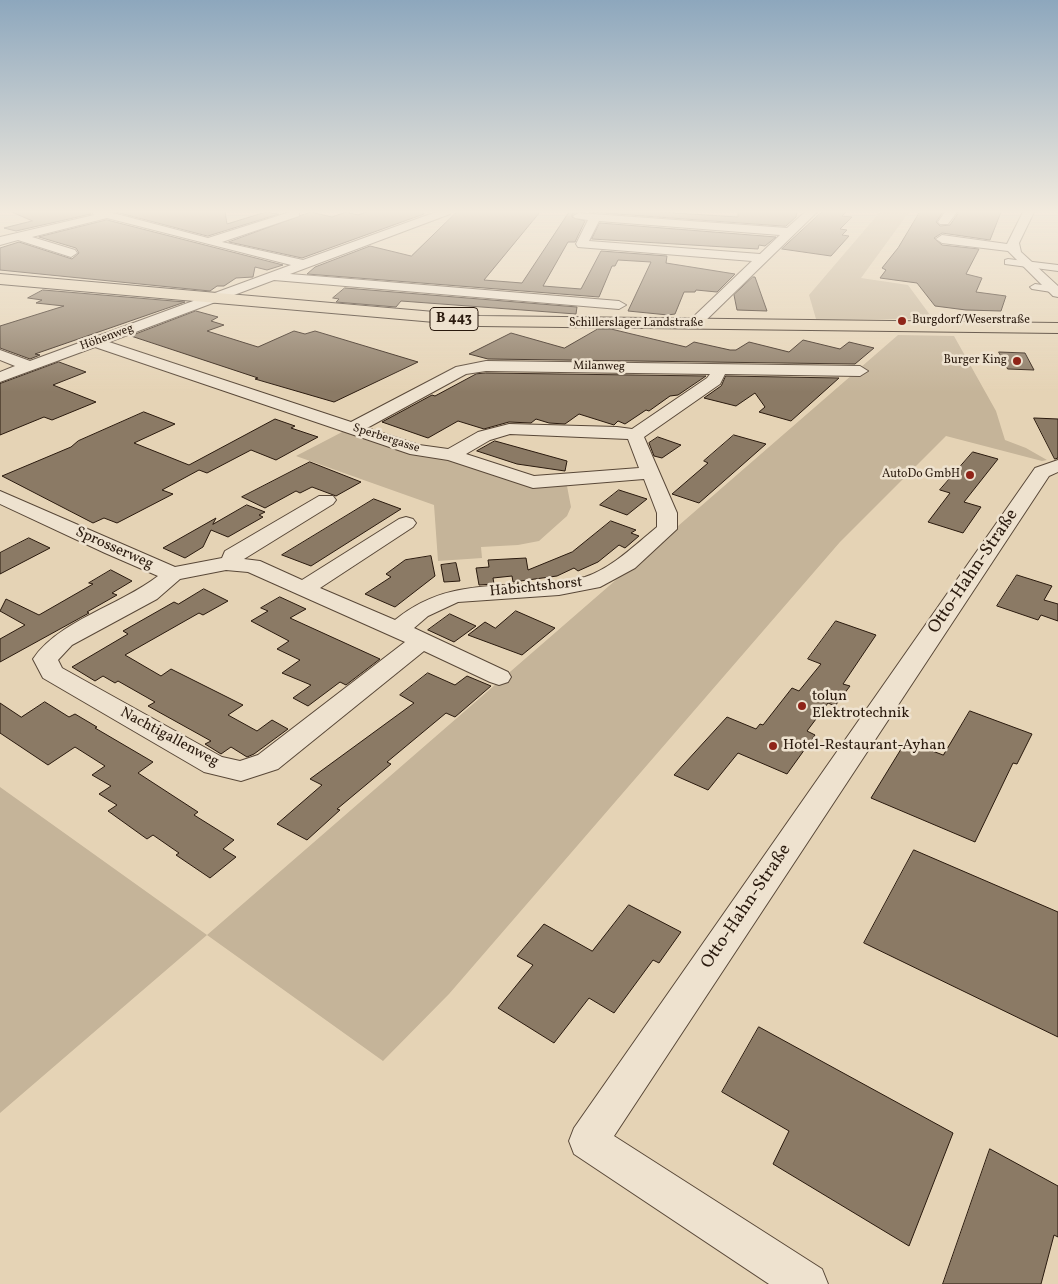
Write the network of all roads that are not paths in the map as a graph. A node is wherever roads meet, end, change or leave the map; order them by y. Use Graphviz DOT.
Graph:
graph roads {
  1 [pos="283,272"];
  2 [pos="747,272"];
  3 [pos="1034,272"];
  4 [pos="273,276"];
  5 [pos="0,279"];
  6 [pos="1035,287"];
  7 [pos="1057,291"];
  8 [pos="214,298"];
  9 [pos="619,305"];
  10 [pos="694,324"];
  11 [pos="1058,328"];
  12 [pos="95,342"];
  13 [pos="0,355"];
  14 [pos="30,366"];
  15 [pos="720,369"];
  16 [pos="860,371"];
  17 [pos="0,377"];
  18 [pos="352,429"];
  19 [pos="635,435"];
  20 [pos="451,456"];
  21 [pos="1058,466"];
  22 [pos="650,473"];
  23 [pos="0,497"];
  24 [pos="326,500"];
  25 [pos="406,523"];
  26 [pos="233,564"];
  27 [pos="173,574"];
  28 [pos="304,588"];
  29 [pos="398,630"];
  30 [pos="421,640"];
  31 [pos="499,677"];
  32 [pos="807,1284"];
  1 -- 4 [label="street, Höhenweg"];
  2 -- 10 [label="street"];
  3 -- 7 [label="street"];
  4 -- 8 [label="street, Höhenweg"];
  4 -- 9 [label="street"];
  5 -- 8 [label="main road, B 443"];
  6 -- 7 [label="street"];
  8 -- 10 [label="main road, Schillerslager Landstraße / B 443"];
  8 -- 12 [label="street, Höhenweg"];
  10 -- 11 [label="main road, Schillerslager Landstraße / B 443"];
  12 -- 14 [label="street, Höhenweg"];
  12 -- 18 [label="street, Sperbergasse"];
  13 -- 14 [label="street"];
  14 -- 17 [label="street, Höhenweg"];
  15 -- 16 [label="street, Milanweg"];
  15 -- 18 [label="street, Milanweg"];
  15 -- 19 [label="street"];
  18 -- 20 [label="street, Sperbergasse"];
  19 -- 20 [label="street"];
  19 -- 22 [label="street, Habichtshorst"];
  20 -- 22 [label="street"];
  21 -- 32 [label="street, Otto-Hahn-Straße"];
  22 -- 29 [label="street, Habichtshorst"];
  23 -- 27 [label="street, Sprosserweg"];
  24 -- 26 [label="street"];
  25 -- 28 [label="street"];
  26 -- 27 [label="street, Sprosserweg"];
  26 -- 28 [label="street, Sprosserweg"];
  27 -- 30 [label="street, Nachtigallenweg"];
  28 -- 29 [label="street, Sprosserweg"];
  29 -- 30 [label="street, Sprosserweg"];
  30 -- 31 [label="street, Sprosserweg"];
}
